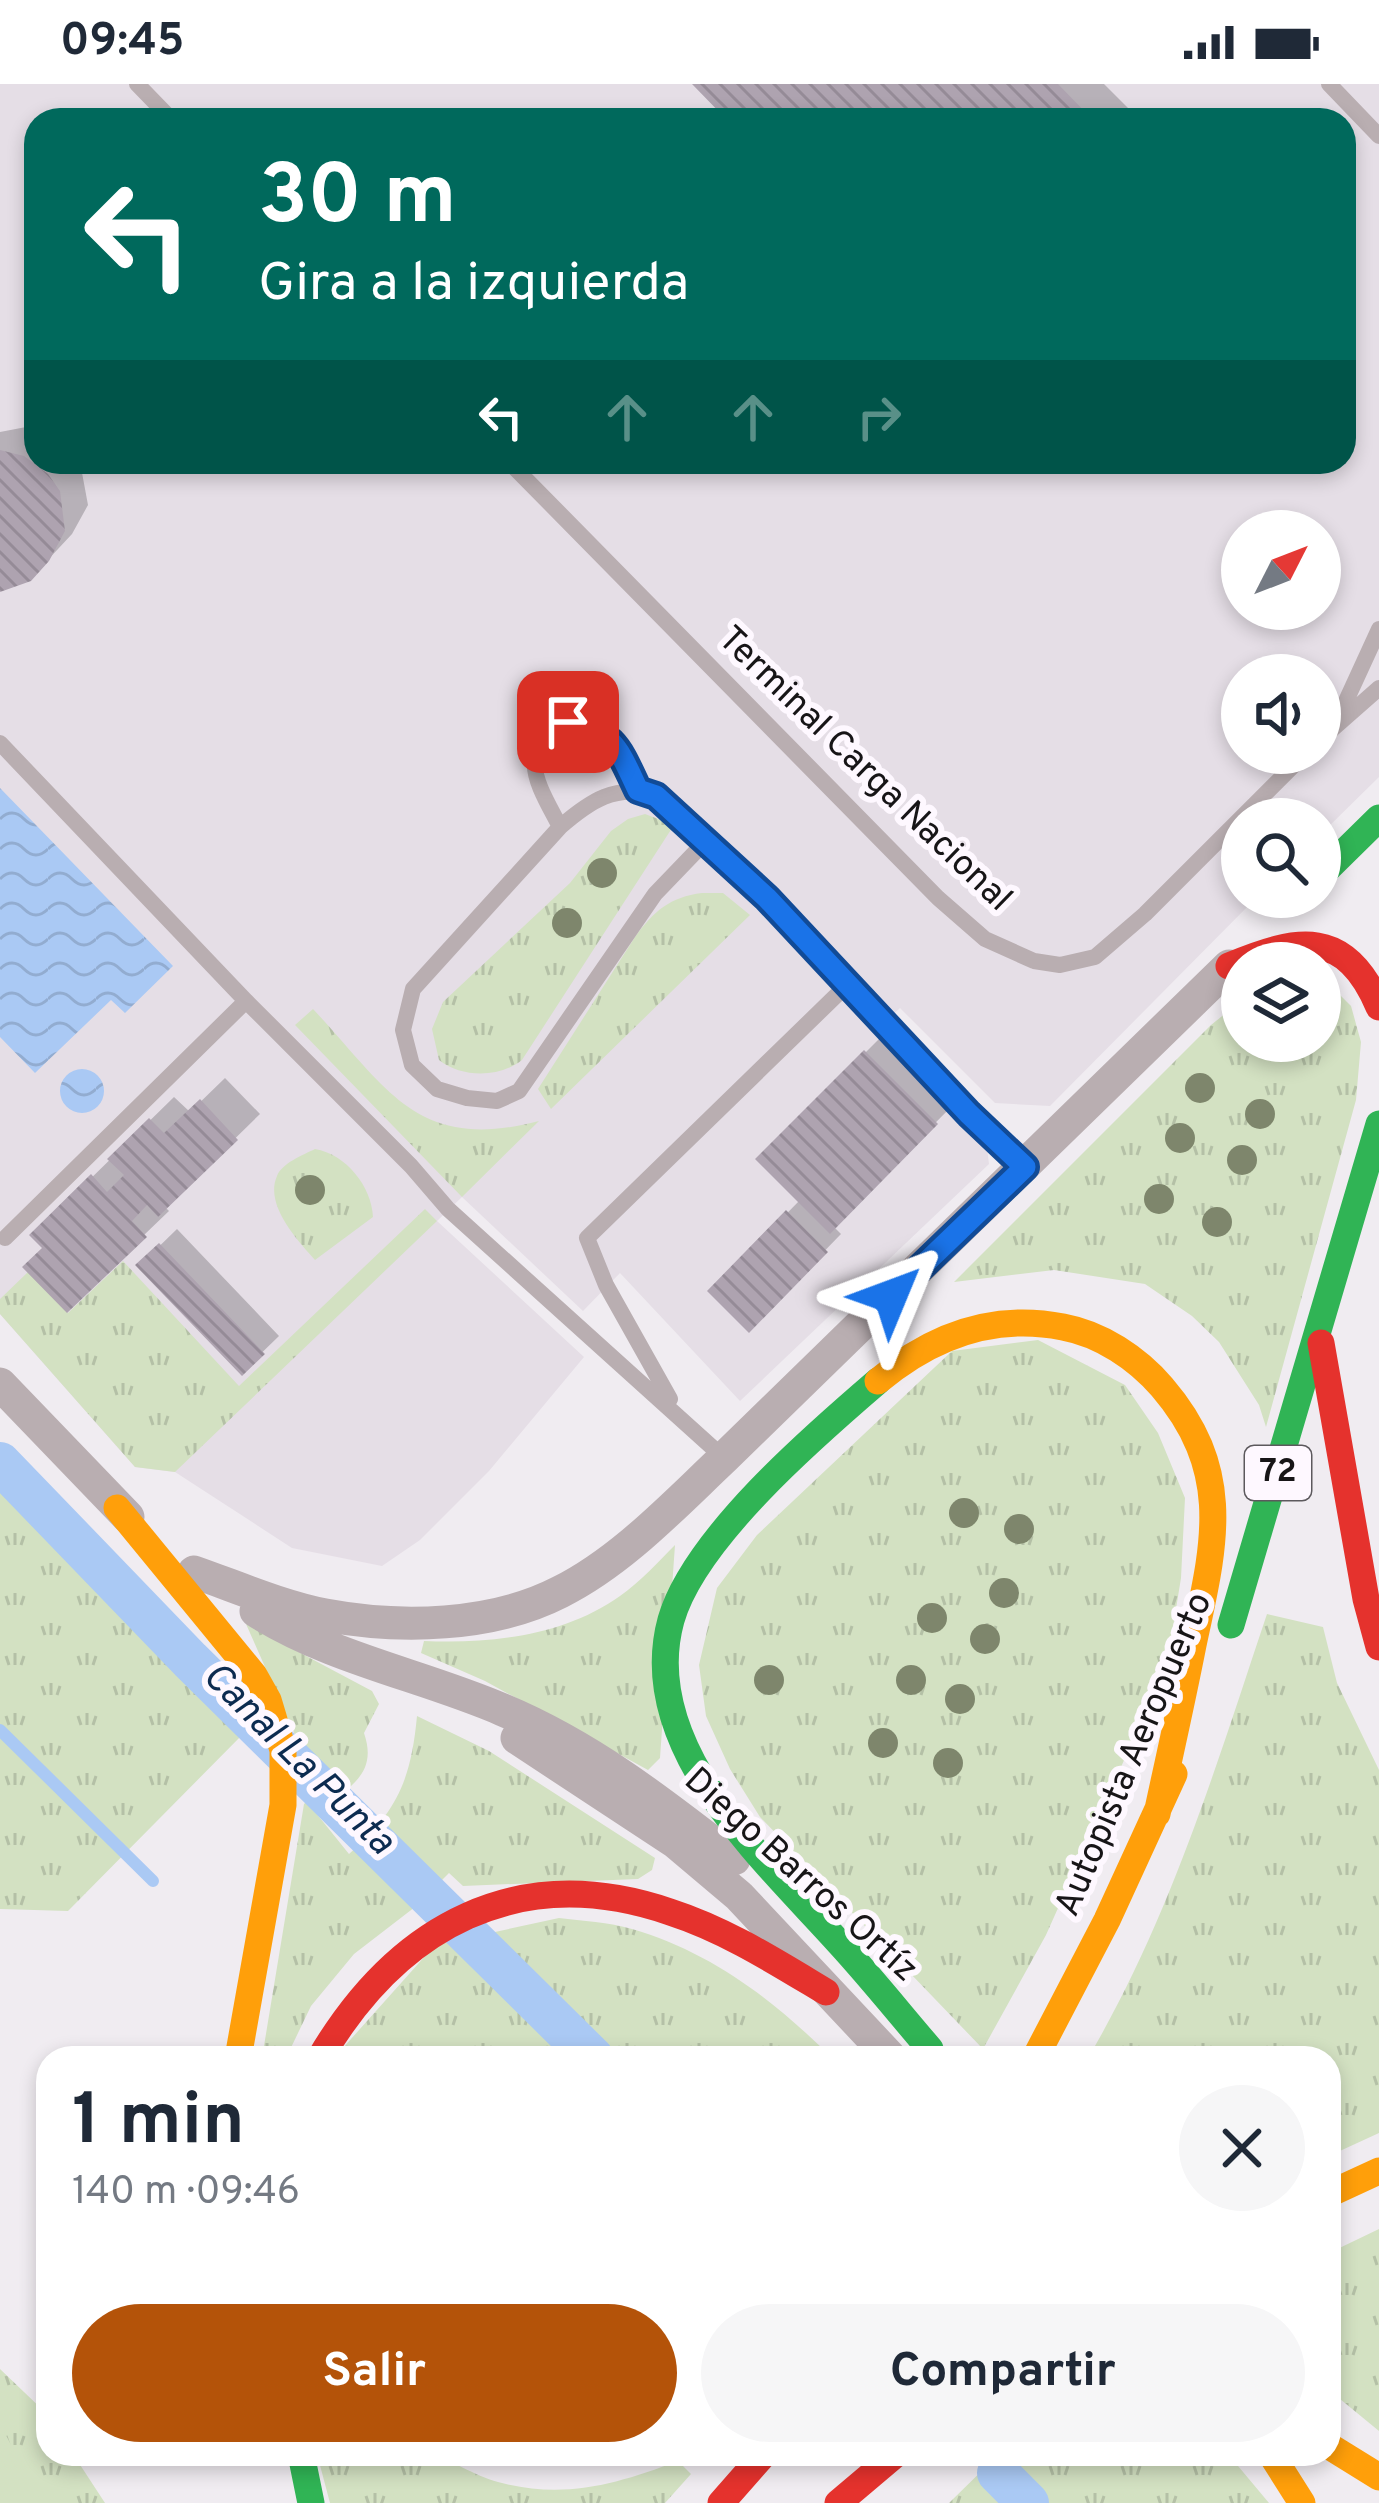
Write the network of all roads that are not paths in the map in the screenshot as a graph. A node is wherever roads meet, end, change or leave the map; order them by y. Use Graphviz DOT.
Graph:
graph roads {
  1 [pos="137,84"];
  2 [pos="1329,84"];
  3 [pos="160,108"];
  4 [pos="1352,108"];
  5 [pos="1356,112"];
  6 [pos="1379,136"];
  7 [pos="521,474"];
  8 [pos="1379,629"];
  9 [pos="1379,688"];
  10 [pos="1341,712"];
  11 [pos="1341,720"];
  12 [pos="0,743"];
  13 [pos="1285,774"];
  14 [pos="638,790"];
  15 [pos="1379,818"];
  16 [pos="560,827"];
  17 [pos="705,842"];
  18 [pos="1341,855"];
  19 [pos="1271,925"];
  20 [pos="1254,942"];
  21 [pos="1341,954"];
  22 [pos="1221,975"];
  23 [pos="848,985"];
  24 [pos="246,1001"];
  25 [pos="1379,1007"];
  26 [pos="1379,1124"];
  27 [pos="1025,1167"];
  28 [pos="5,1238"];
  29 [pos="1319,1330"];
  30 [pos="0,1384"];
  31 [pos="677,1413"];
  32 [pos="724,1458"];
  33 [pos="117,1508"];
  34 [pos="194,1572"];
  35 [pos="1379,1647"];
  36 [pos="405,1676"];
  37 [pos="1157,1814"];
  38 [pos="826,1992"];
  39 [pos="240,2046"];
  40 [pos="328,2046"];
  41 [pos="879,2046"];
  42 [pos="926,2046"];
  43 [pos="927,2046"];
  44 [pos="1041,2046"];
  45 [pos="1379,2171"];
  46 [pos="1341,2188"];
  47 [pos="1341,2457"];
  48 [pos="303,2466"];
  49 [pos="753,2466"];
  50 [pos="882,2466"];
  51 [pos="1282,2466"];
  52 [pos="1287,2466"];
  53 [pos="1341,2466"];
  54 [pos="1379,2477"];
  55 [pos="310,2503"];
  56 [pos="721,2503"];
  57 [pos="838,2503"];
  58 [pos="1302,2503"];
  59 [pos="1325,2503"];
  60 [pos="1372,2503"];
  1 -- 3 [label="lane"];
  2 -- 4 [label="lane"];
  5 -- 6 [label="lane"];
  7 -- 13 [label="lane, Terminal Carga Nacional"];
  8 -- 10 [label="lane"];
  9 -- 11 [label="lane"];
  12 -- 24 [label="lane"];
  14 -- 16 [label="lane"];
  14 -- 16 [label="lane"];
  14 -- 17 [label="lane"];
  15 -- 18 [label="highway"];
  16 -- 17 [label="lane"];
  17 -- 23 [label="lane"];
  19 -- 20 [label="highway"];
  21 -- 25 [label="highway"];
  22 -- 27 [label="street"];
  23 -- 27 [label="lane"];
  23 -- 31 [label="lane"];
  24 -- 28 [label="lane"];
  24 -- 31 [label="lane"];
  26 -- 29 [label="highway, Autopista Aeropuerto / 72"];
  27 -- 32 [label="street"];
  29 -- 35 [label="highway"];
  29 -- 37 [label="highway, Autopista Aeropuerto / 72"];
  30 -- 33 [label="street, Diego Barros Ortíz"];
  31 -- 32 [label="lane"];
  32 -- 34 [label="street"];
  33 -- 34 [label="street, Diego Barros Ortíz"];
  33 -- 39 [label="highway"];
  34 -- 36 [label="street, Diego Barros Ortíz"];
  36 -- 38 [label="street, Diego Barros Ortíz"];
  36 -- 42 [label="street, Diego Barros Ortíz"];
  37 -- 43 [label="highway"];
  37 -- 44 [label="highway, Autopista Aeropuerto / 72"];
  38 -- 40 [label="highway"];
  38 -- 41 [label="street, Diego Barros Ortíz"];
  45 -- 46 [label="highway"];
  47 -- 54 [label="highway"];
  48 -- 55 [label="highway"];
  49 -- 56 [label="highway"];
  50 -- 57 [label="highway"];
  51 -- 58 [label="highway"];
  52 -- 59 [label="street"];
  53 -- 60 [label="street"];
}
